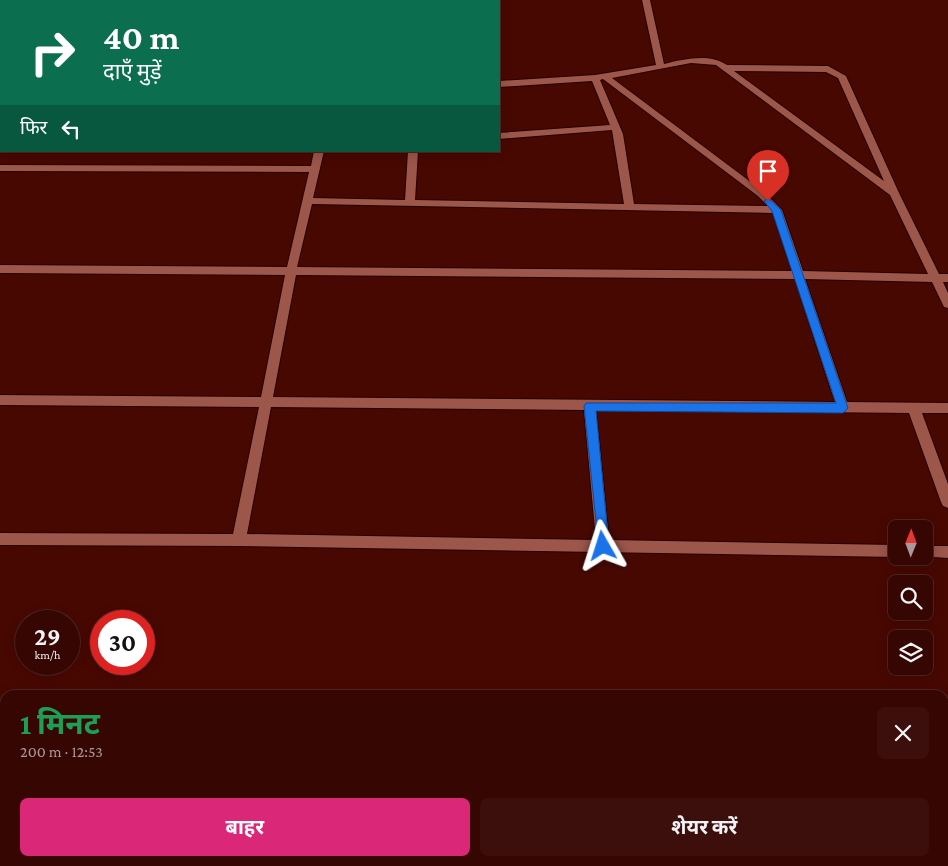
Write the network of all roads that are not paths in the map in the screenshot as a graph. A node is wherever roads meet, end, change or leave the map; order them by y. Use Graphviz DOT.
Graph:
graph roads {
  1 [pos="646,0"];
  2 [pos="661,67"];
  3 [pos="726,68"];
  4 [pos="600,77"];
  5 [pos="500,84"];
  6 [pos="616,126"];
  7 [pos="500,136"];
  8 [pos="319,152"];
  9 [pos="413,152"];
  10 [pos="0,168"];
  11 [pos="316,169"];
  12 [pos="894,193"];
  13 [pos="308,201"];
  14 [pos="410,202"];
  15 [pos="629,206"];
  16 [pos="777,210"];
  17 [pos="0,269"];
  18 [pos="292,272"];
  19 [pos="799,275"];
  20 [pos="936,278"];
  21 [pos="948,278"];
  22 [pos="948,304"];
  23 [pos="0,400"];
  24 [pos="265,404"];
  25 [pos="590,406"];
  26 [pos="843,408"];
  27 [pos="948,408"];
  28 [pos="914,409"];
  29 [pos="948,502"];
  30 [pos="0,539"];
  31 [pos="240,540"];
  32 [pos="603,546"];
  33 [pos="888,551"];
  34 [pos="933,552"];
  35 [pos="948,552"];
  1 -- 2 [label="street"];
  2 -- 3 [label="street"];
  2 -- 4 [label="street"];
  3 -- 12 [label="street"];
  3 -- 12 [label="street"];
  4 -- 5 [label="street"];
  4 -- 6 [label="street"];
  4 -- 16 [label="street"];
  6 -- 7 [label="street"];
  6 -- 15 [label="street"];
  8 -- 11 [label="street"];
  9 -- 14 [label="street"];
  10 -- 11 [label="street"];
  11 -- 13 [label="street"];
  12 -- 20 [label="street"];
  13 -- 14 [label="street"];
  13 -- 18 [label="street"];
  14 -- 15 [label="street"];
  15 -- 16 [label="street"];
  16 -- 19 [label="street"];
  17 -- 18 [label="street"];
  18 -- 19 [label="street"];
  18 -- 24 [label="street"];
  19 -- 20 [label="street"];
  19 -- 26 [label="street"];
  20 -- 21 [label="street"];
  20 -- 22 [label="street"];
  23 -- 24 [label="street"];
  24 -- 25 [label="street"];
  24 -- 31 [label="street"];
  25 -- 26 [label="street"];
  25 -- 32 [label="street"];
  26 -- 28 [label="street"];
  27 -- 28 [label="street"];
  28 -- 29 [label="street"];
  30 -- 31 [label="street"];
  31 -- 32 [label="street"];
  32 -- 33 [label="street"];
  34 -- 35 [label="street"];
}
